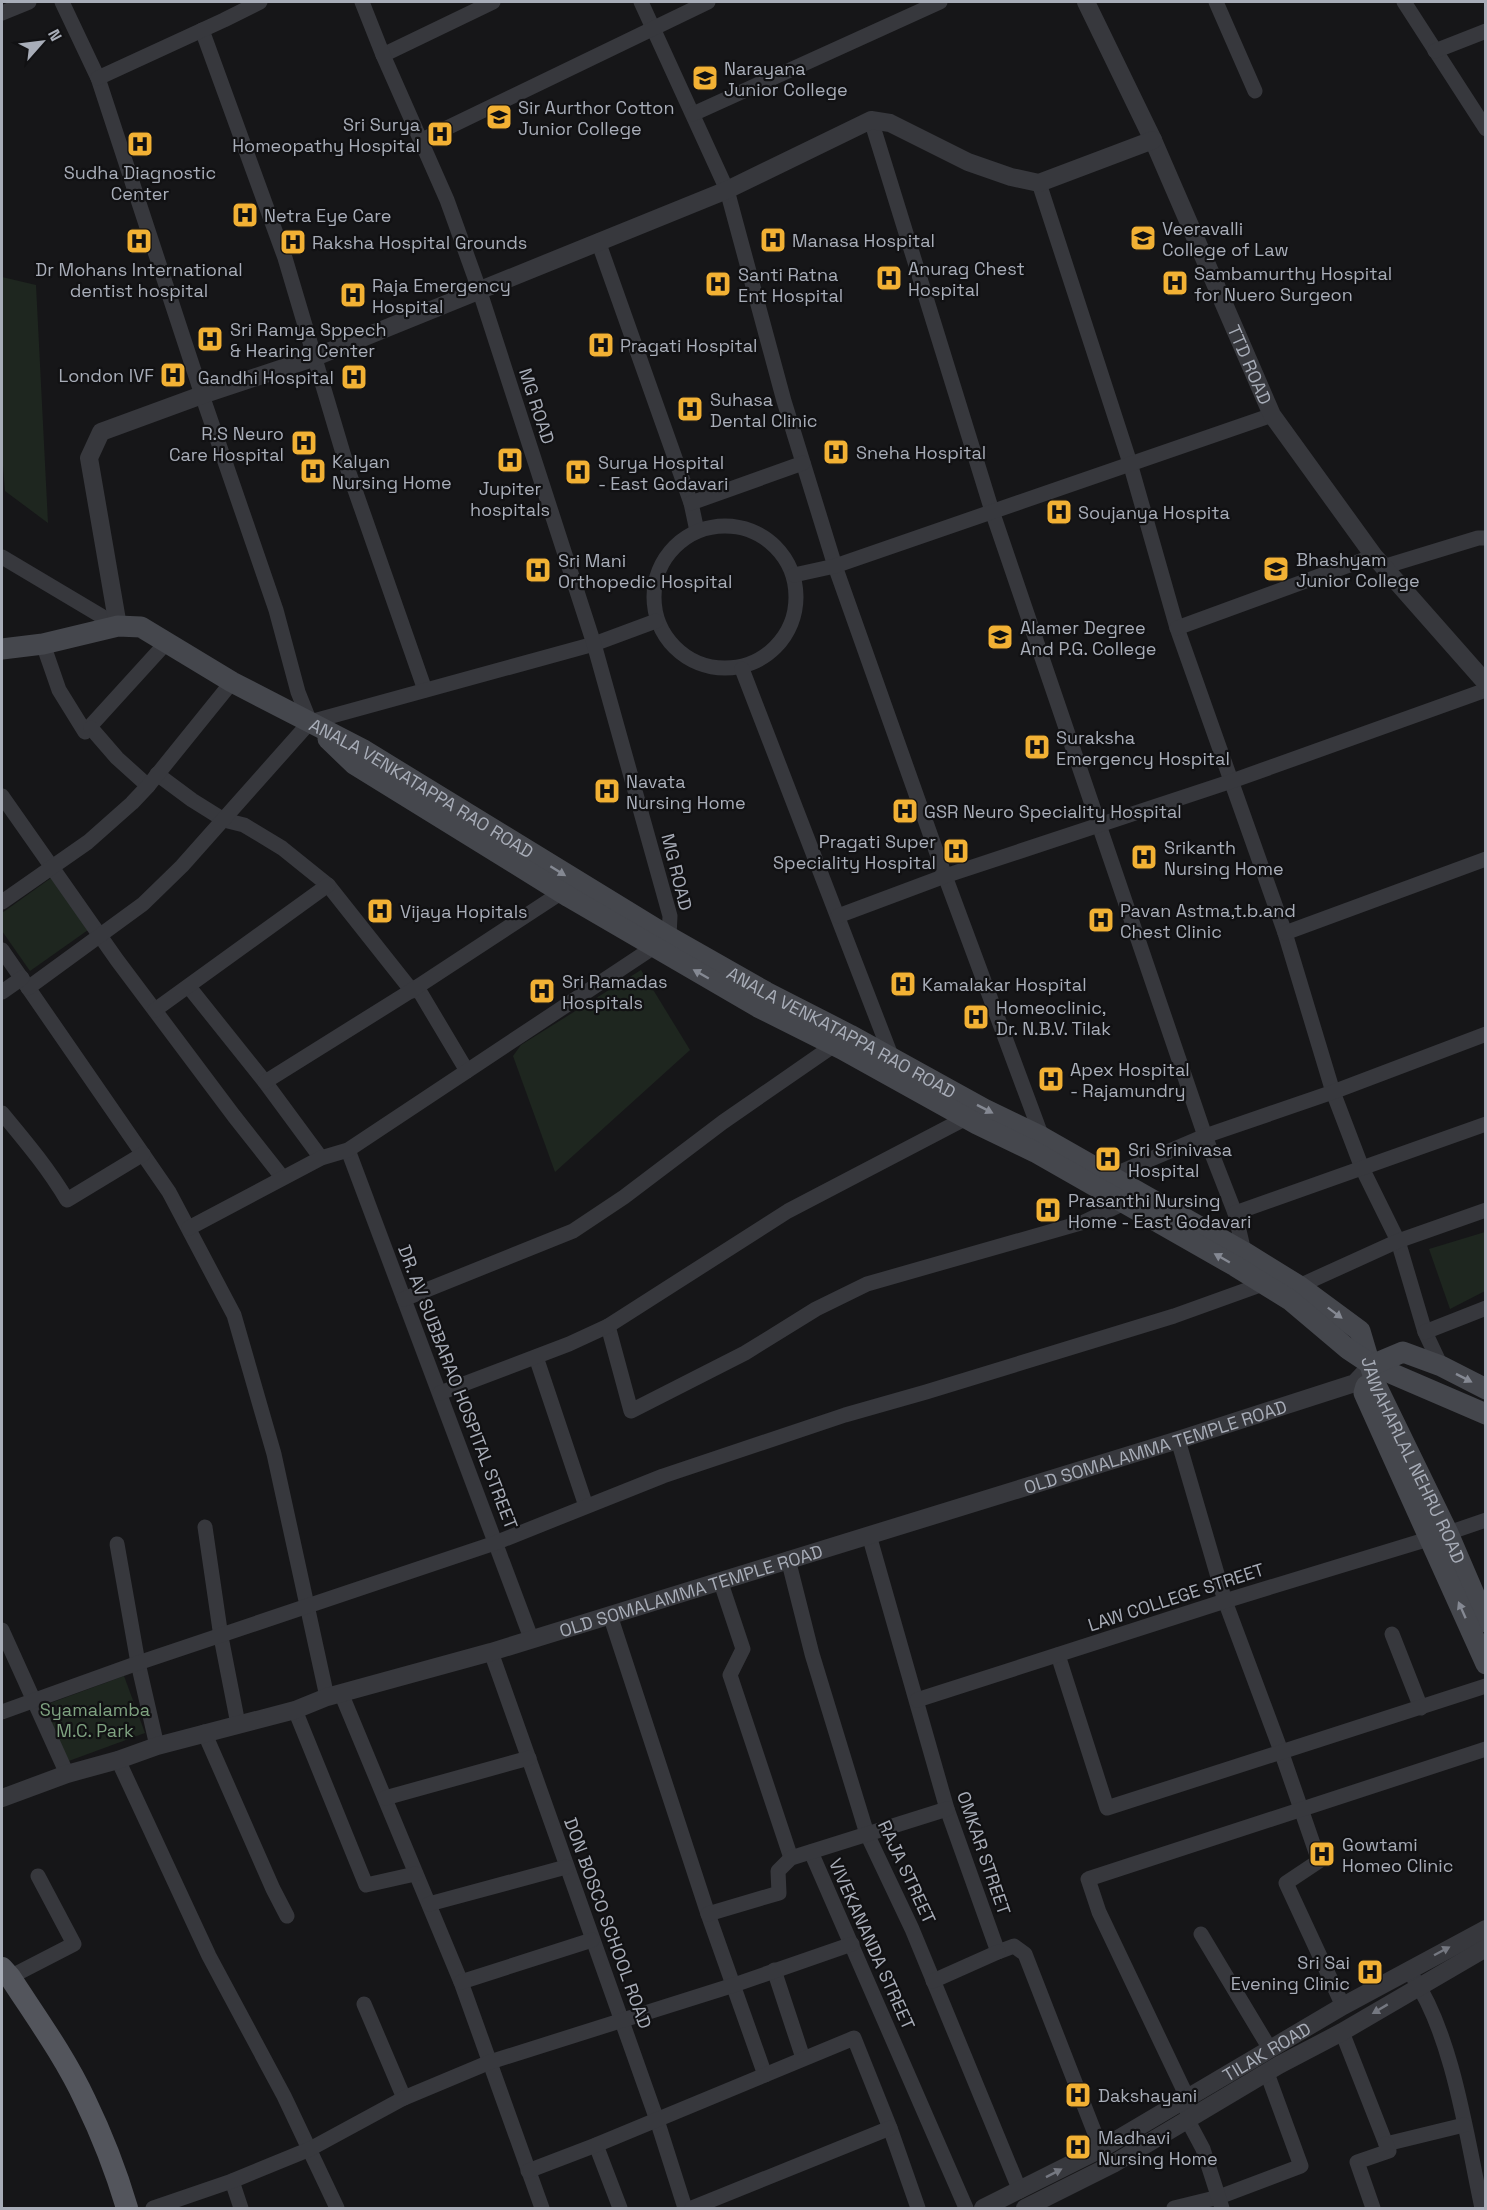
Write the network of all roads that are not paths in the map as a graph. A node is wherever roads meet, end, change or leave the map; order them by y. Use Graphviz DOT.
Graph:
graph roads {
  1 [pos="29,2"];
  2 [pos="62,2"];
  3 [pos="260,2"];
  4 [pos="362,2"];
  5 [pos="493,2"];
  6 [pos="641,2"];
  7 [pos="708,2"];
  8 [pos="940,2"];
  9 [pos="1086,2"];
  10 [pos="1216,2"];
  11 [pos="1404,2"];
  12 [pos="2,13"];
  13 [pos="653,28"];
  14 [pos="202,30"];
  15 [pos="1485,31"];
  16 [pos="1435,51"];
  17 [pos="383,55"];
  18 [pos="98,78"];
  19 [pos="1255,91"];
  20 [pos="693,114"];
  21 [pos="871,120"];
  22 [pos="1485,129"];
  23 [pos="422,140"];
  24 [pos="1154,140"];
  25 [pos="1039,183"];
  26 [pos="727,190"];
  27 [pos="598,241"];
  28 [pos="479,289"];
  29 [pos="314,358"];
  30 [pos="202,395"];
  31 [pos="1272,415"];
  32 [pos="803,463"];
  33 [pos="1130,463"];
  34 [pos="691,502"];
  35 [pos="992,511"];
  36 [pos="697,531"];
  37 [pos="1485,538"];
  38 [pos="2,556"];
  39 [pos="1378,561"];
  40 [pos="835,566"];
  41 [pos="794,575"];
  42 [pos="656,621"];
  43 [pos="118,626"];
  44 [pos="1177,628"];
  45 [pos="166,643"];
  46 [pos="43,644"];
  47 [pos="594,644"];
  48 [pos="3,648"];
  49 [pos="742,669"];
  50 [pos="232,682"];
  51 [pos="1485,683"];
  52 [pos="425,690"];
  53 [pos="1485,690"];
  54 [pos="310,722"];
  55 [pos="91,728"];
  56 [pos="153,780"];
  57 [pos="1232,781"];
  58 [pos="2,796"];
  59 [pos="224,819"];
  60 [pos="1097,824"];
  61 [pos="1485,859"];
  62 [pos="51,868"];
  63 [pos="945,876"];
  64 [pos="327,885"];
  65 [pos="562,892"];
  66 [pos="2,902"];
  67 [pos="838,916"];
  68 [pos="1285,933"];
  69 [pos="101,936"];
  70 [pos="661,942"];
  71 [pos="2,950"];
  72 [pos="25,983"];
  73 [pos="189,987"];
  74 [pos="414,989"];
  75 [pos="2,992"];
  76 [pos="156,1010"];
  77 [pos="1485,1034"];
  78 [pos="842,1040"];
  79 [pos="892,1058"];
  80 [pos="467,1071"];
  81 [pos="265,1082"];
  82 [pos="1333,1092"];
  83 [pos="2,1113"];
  84 [pos="966,1118"];
  85 [pos="1485,1124"];
  86 [pos="1205,1136"];
  87 [pos="1038,1144"];
  88 [pos="348,1150"];
  89 [pos="143,1154"];
  90 [pos="321,1158"];
  91 [pos="1362,1168"];
  92 [pos="1111,1176"];
  93 [pos="282,1177"];
  94 [pos="1124,1203"];
  95 [pos="1485,1210"];
  96 [pos="1235,1213"];
  97 [pos="189,1228"];
  98 [pos="1398,1241"];
  99 [pos="1244,1252"];
  100 [pos="1263,1284"];
  101 [pos="1299,1286"];
  102 [pos="404,1299"];
  103 [pos="1485,1308"];
  104 [pos="608,1326"];
  105 [pos="1425,1332"];
  106 [pos="536,1357"];
  107 [pos="1372,1365"];
  108 [pos="1441,1366"];
  109 [pos="1485,1389"];
  110 [pos="440,1393"];
  111 [pos="1485,1414"];
  112 [pos="1178,1440"];
  113 [pos="586,1506"];
  114 [pos="1485,1520"];
  115 [pos="205,1527"];
  116 [pos="869,1535"];
  117 [pos="1439,1536"];
  118 [pos="495,1543"];
  119 [pos="117,1544"];
  120 [pos="788,1559"];
  121 [pos="720,1580"];
  122 [pos="1225,1601"];
  123 [pos="308,1608"];
  124 [pos="610,1615"];
  125 [pos="1485,1622"];
  126 [pos="2,1630"];
  127 [pos="1392,1634"];
  128 [pos="221,1636"];
  129 [pos="531,1638"];
  130 [pos="491,1652"];
  131 [pos="1058,1654"];
  132 [pos="138,1663"];
  133 [pos="1485,1664"];
  134 [pos="1485,1686"];
  135 [pos="334,1695"];
  136 [pos="917,1700"];
  137 [pos="33,1701"];
  138 [pos="1421,1708"];
  139 [pos="295,1710"];
  140 [pos="2,1712"];
  141 [pos="238,1724"];
  142 [pos="204,1732"];
  143 [pos="157,1746"];
  144 [pos="1485,1749"];
  145 [pos="1281,1751"];
  146 [pos="529,1758"];
  147 [pos="118,1760"];
  148 [pos="67,1774"];
  149 [pos="2,1798"];
  150 [pos="385,1798"];
  151 [pos="947,1809"];
  152 [pos="1300,1809"];
  153 [pos="867,1834"];
  154 [pos="811,1852"];
  155 [pos="791,1858"];
  156 [pos="566,1867"];
  157 [pos="415,1874"];
  158 [pos="38,1876"];
  159 [pos="429,1904"];
  160 [pos="708,1914"];
  161 [pos="287,1916"];
  162 [pos="1201,1934"];
  163 [pos="1483,1939"];
  164 [pos="592,1940"];
  165 [pos="852,1944"];
  166 [pos="998,1952"];
  167 [pos="774,1970"];
  168 [pos="1408,1970"];
  169 [pos="4,1978"];
  170 [pos="933,1981"];
  171 [pos="461,1982"];
  172 [pos="734,1985"];
  173 [pos="1419,1986"];
  174 [pos="364,2004"];
  175 [pos="1342,2006"];
  176 [pos="622,2020"];
  177 [pos="1342,2032"];
  178 [pos="1270,2049"];
  179 [pos="803,2058"];
  180 [pos="490,2062"];
  181 [pos="1267,2073"];
  182 [pos="765,2075"];
  183 [pos="404,2098"];
  184 [pos="1188,2099"];
  185 [pos="657,2120"];
  186 [pos="1187,2120"];
  187 [pos="1464,2125"];
  188 [pos="890,2128"];
  189 [pos="1386,2144"];
  190 [pos="596,2145"];
  191 [pos="310,2149"];
  192 [pos="1101,2150"];
  193 [pos="528,2171"];
  194 [pos="232,2181"];
  195 [pos="1023,2200"];
  196 [pos="1220,2203"];
  197 [pos="1004,2204"];
  198 [pos="112,2208"];
  199 [pos="127,2208"];
  200 [pos="153,2208"];
  201 [pos="241,2208"];
  202 [pos="337,2208"];
  203 [pos="542,2208"];
  204 [pos="620,2208"];
  205 [pos="685,2208"];
  206 [pos="692,2208"];
  207 [pos="918,2208"];
  208 [pos="966,2208"];
  209 [pos="983,2208"];
  210 [pos="1174,2208"];
  211 [pos="1373,2208"];
  212 [pos="1482,2208"];
  1 -- 12 [label="street"];
  2 -- 18 [label="street"];
  3 -- 14 [label="street"];
  4 -- 17 [label="street, MG ROAD"];
  5 -- 17 [label="street"];
  6 -- 13 [label="street"];
  7 -- 13 [label="street"];
  8 -- 20 [label="street"];
  9 -- 24 [label="street, TTD ROAD"];
  10 -- 19 [label="street"];
  11 -- 16 [label="street"];
  13 -- 20 [label="street"];
  13 -- 23 [label="street"];
  14 -- 18 [label="street"];
  14 -- 29 [label="street"];
  15 -- 16 [label="street"];
  16 -- 22 [label="street"];
  17 -- 23 [label="street, MG ROAD"];
  18 -- 30 [label="street"];
  20 -- 26 [label="street"];
  21 -- 25 [label="street"];
  21 -- 26 [label="street"];
  21 -- 35 [label="street"];
  23 -- 28 [label="street, MG ROAD"];
  24 -- 25 [label="street"];
  24 -- 31 [label="street, TTD ROAD"];
  25 -- 33 [label="street"];
  26 -- 27 [label="street"];
  26 -- 32 [label="street"];
  27 -- 28 [label="street"];
  27 -- 34 [label="street"];
  28 -- 29 [label="street"];
  28 -- 47 [label="street, MG ROAD"];
  29 -- 30 [label="street"];
  29 -- 52 [label="street"];
  30 -- 43 [label="street"];
  30 -- 54 [label="street"];
  31 -- 33 [label="street"];
  31 -- 39 [label="street, TTD ROAD"];
  32 -- 34 [label="street"];
  32 -- 40 [label="street"];
  33 -- 35 [label="street"];
  33 -- 44 [label="street"];
  34 -- 36 [label="street"];
  35 -- 40 [label="street"];
  35 -- 60 [label="street"];
  36 -- 41 [label="street"];
  36 -- 42 [label="street"];
  37 -- 39 [label="street"];
  38 -- 43 [label="street"];
  39 -- 44 [label="street"];
  39 -- 51 [label="street, TTD ROAD"];
  40 -- 41 [label="street"];
  40 -- 63 [label="street"];
  41 -- 49 [label="street"];
  42 -- 47 [label="street"];
  42 -- 49 [label="street"];
  43 -- 45 [label="main road"];
  43 -- 46 [label="main road"];
  44 -- 57 [label="street"];
  45 -- 50 [label="main road"];
  45 -- 55 [label="street"];
  46 -- 48 [label="main road"];
  46 -- 55 [label="street"];
  47 -- 52 [label="street"];
  47 -- 70 [label="street, MG ROAD"];
  49 -- 67 [label="street"];
  50 -- 54 [label="main road"];
  50 -- 56 [label="street"];
  52 -- 54 [label="street"];
  53 -- 57 [label="street"];
  54 -- 59 [label="street"];
  54 -- 65 [label="main road, ANALA VENKATAPPA RAO ROAD"];
  54 -- 70 [label="main road, ANALA VENKATAPPA RAO ROAD, one-way"];
  55 -- 56 [label="street"];
  56 -- 59 [label="street"];
  56 -- 62 [label="street"];
  57 -- 60 [label="street"];
  57 -- 68 [label="street"];
  58 -- 62 [label="street"];
  59 -- 64 [label="street"];
  59 -- 69 [label="street"];
  60 -- 63 [label="street"];
  60 -- 86 [label="street"];
  61 -- 68 [label="street"];
  62 -- 66 [label="street"];
  62 -- 69 [label="street"];
  63 -- 67 [label="street"];
  63 -- 87 [label="street"];
  64 -- 73 [label="street"];
  64 -- 74 [label="street"];
  65 -- 70 [label="main road, ANALA VENKATAPPA RAO ROAD"];
  65 -- 74 [label="street"];
  67 -- 79 [label="street"];
  68 -- 82 [label="street"];
  69 -- 72 [label="street"];
  69 -- 76 [label="street"];
  70 -- 78 [label="main road, ANALA VENKATAPPA RAO ROAD"];
  70 -- 80 [label="street"];
  71 -- 72 [label="street"];
  72 -- 75 [label="street"];
  72 -- 89 [label="street"];
  73 -- 76 [label="street"];
  73 -- 81 [label="street"];
  74 -- 80 [label="street"];
  74 -- 81 [label="street"];
  76 -- 93 [label="street"];
  77 -- 82 [label="street"];
  78 -- 79 [label="main road, ANALA VENKATAPPA RAO ROAD"];
  78 -- 84 [label="main road, ANALA VENKATAPPA RAO ROAD"];
  78 -- 102 [label="street"];
  79 -- 87 [label="main road, ANALA VENKATAPPA RAO ROAD, one-way"];
  80 -- 88 [label="street"];
  81 -- 90 [label="street"];
  82 -- 86 [label="street"];
  82 -- 91 [label="street"];
  83 -- 89 [label="street"];
  84 -- 87 [label="main road, ANALA VENKATAPPA RAO ROAD"];
  84 -- 104 [label="street"];
  85 -- 91 [label="street"];
  86 -- 92 [label="street"];
  86 -- 96 [label="street"];
  87 -- 92 [label="main road, ANALA VENKATAPPA RAO ROAD"];
  87 -- 94 [label="main road, ANALA VENKATAPPA RAO ROAD"];
  88 -- 90 [label="street"];
  88 -- 102 [label="street, DR. AV SUBBARAO HOSPITAL STREET"];
  89 -- 97 [label="street"];
  90 -- 93 [label="street"];
  91 -- 96 [label="street"];
  91 -- 98 [label="street"];
  92 -- 99 [label="main road, ANALA VENKATAPPA RAO ROAD"];
  93 -- 97 [label="street"];
  100 -- 94 [label="main road, ANALA VENKATAPPA RAO ROAD, one-way"];
  94 -- 104 [label="street"];
  95 -- 98 [label="street"];
  96 -- 99 [label="street"];
  97 -- 123 [label="street"];
  98 -- 101 [label="street"];
  98 -- 105 [label="street"];
  99 -- 101 [label="main road, ANALA VENKATAPPA RAO ROAD"];
  100 -- 107 [label="main road, ANALA VENKATAPPA RAO ROAD"];
  100 -- 113 [label="street"];
  101 -- 107 [label="main road, ANALA VENKATAPPA RAO ROAD, one-way"];
  102 -- 110 [label="street, DR. AV SUBBARAO HOSPITAL STREET"];
  103 -- 105 [label="street"];
  104 -- 106 [label="street"];
  105 -- 108 [label="street"];
  106 -- 110 [label="street"];
  106 -- 113 [label="street"];
  107 -- 108 [label="main road"];
  107 -- 111 [label="main road, ANALA VENKATAPPA RAO ROAD"];
  107 -- 112 [label="street, OLD SOMALAMMA TEMPLE ROAD"];
  107 -- 117 [label="main road, JAWAHARLAL NEHRU ROAD"];
  108 -- 109 [label="main road, one-way"];
  110 -- 118 [label="street, DR. AV SUBBARAO HOSPITAL STREET"];
  112 -- 116 [label="street, OLD SOMALAMMA TEMPLE ROAD"];
  112 -- 122 [label="street"];
  113 -- 118 [label="street"];
  114 -- 117 [label="street, LAW COLLEGE STREET"];
  115 -- 128 [label="street"];
  116 -- 120 [label="street, OLD SOMALAMMA TEMPLE ROAD"];
  116 -- 136 [label="street, OMKAR STREET"];
  117 -- 122 [label="street, LAW COLLEGE STREET"];
  117 -- 125 [label="main road, JAWAHARLAL NEHRU ROAD"];
  133 -- 117 [label="main road, JAWAHARLAL NEHRU ROAD, one-way"];
  118 -- 123 [label="street"];
  118 -- 129 [label="street, DR. AV SUBBARAO HOSPITAL STREET"];
  119 -- 132 [label="street"];
  120 -- 121 [label="street, OLD SOMALAMMA TEMPLE ROAD"];
  120 -- 153 [label="street, RAJA STREET"];
  121 -- 124 [label="street, OLD SOMALAMMA TEMPLE ROAD"];
  121 -- 155 [label="street"];
  122 -- 131 [label="street, LAW COLLEGE STREET"];
  122 -- 145 [label="street"];
  123 -- 128 [label="street"];
  123 -- 135 [label="street"];
  124 -- 129 [label="street, OLD SOMALAMMA TEMPLE ROAD"];
  124 -- 160 [label="street"];
  126 -- 137 [label="street"];
  127 -- 138 [label="street"];
  128 -- 132 [label="street"];
  128 -- 141 [label="street"];
  129 -- 130 [label="street, OLD SOMALAMMA TEMPLE ROAD"];
  130 -- 135 [label="street, OLD SOMALAMMA TEMPLE ROAD"];
  130 -- 146 [label="street, DON BOSCO SCHOOL ROAD"];
  131 -- 136 [label="street, LAW COLLEGE STREET"];
  131 -- 145 [label="street"];
  132 -- 137 [label="street"];
  132 -- 143 [label="street"];
  134 -- 138 [label="street"];
  135 -- 139 [label="street, OLD SOMALAMMA TEMPLE ROAD"];
  135 -- 150 [label="street"];
  136 -- 151 [label="street, OMKAR STREET"];
  137 -- 140 [label="street"];
  137 -- 148 [label="street"];
  138 -- 145 [label="street"];
  139 -- 141 [label="street, OLD SOMALAMMA TEMPLE ROAD"];
  139 -- 157 [label="street"];
  141 -- 142 [label="street, OLD SOMALAMMA TEMPLE ROAD"];
  142 -- 143 [label="street, OLD SOMALAMMA TEMPLE ROAD"];
  142 -- 161 [label="street"];
  143 -- 147 [label="street, OLD SOMALAMMA TEMPLE ROAD"];
  144 -- 152 [label="street"];
  145 -- 152 [label="street"];
  146 -- 150 [label="street"];
  146 -- 156 [label="street, DON BOSCO SCHOOL ROAD"];
  147 -- 148 [label="street, OLD SOMALAMMA TEMPLE ROAD"];
  147 -- 191 [label="street"];
  148 -- 149 [label="street, OLD SOMALAMMA TEMPLE ROAD"];
  150 -- 157 [label="street"];
  151 -- 153 [label="street"];
  151 -- 166 [label="street, OMKAR STREET"];
  152 -- 175 [label="street"];
  152 -- 184 [label="street"];
  153 -- 154 [label="street"];
  153 -- 170 [label="street, RAJA STREET"];
  154 -- 155 [label="street, VIVEKANANDA STREET"];
  154 -- 165 [label="street, VIVEKANANDA STREET"];
  155 -- 160 [label="street"];
  156 -- 159 [label="street"];
  156 -- 164 [label="street, DON BOSCO SCHOOL ROAD"];
  157 -- 159 [label="street"];
  158 -- 169 [label="street"];
  159 -- 171 [label="street"];
  160 -- 172 [label="street"];
  162 -- 178 [label="street"];
  168 -- 163 [label="street, TILAK ROAD, one-way"];
  163 -- 173 [label="street, TILAK ROAD"];
  164 -- 171 [label="street"];
  164 -- 176 [label="street, DON BOSCO SCHOOL ROAD"];
  165 -- 167 [label="street"];
  165 -- 208 [label="street, VIVEKANANDA STREET"];
  166 -- 170 [label="street"];
  166 -- 192 [label="street"];
  167 -- 172 [label="street"];
  167 -- 179 [label="street"];
  168 -- 173 [label="street"];
  168 -- 175 [label="street, TILAK ROAD"];
  169 -- 198 [label="main road"];
  169 -- 199 [label="main road"];
  170 -- 195 [label="street, RAJA STREET"];
  171 -- 180 [label="street"];
  172 -- 176 [label="street"];
  172 -- 182 [label="street"];
  173 -- 177 [label="street, TILAK ROAD, one-way"];
  173 -- 187 [label="street"];
  174 -- 183 [label="street"];
  175 -- 178 [label="street, TILAK ROAD"];
  176 -- 180 [label="street"];
  176 -- 185 [label="street, DON BOSCO SCHOOL ROAD"];
  177 -- 181 [label="street, TILAK ROAD"];
  177 -- 189 [label="street"];
  178 -- 184 [label="street, TILAK ROAD"];
  179 -- 182 [label="street"];
  179 -- 188 [label="street"];
  180 -- 183 [label="street"];
  180 -- 193 [label="street"];
  181 -- 186 [label="street, TILAK ROAD"];
  181 -- 196 [label="street"];
  182 -- 185 [label="street"];
  183 -- 191 [label="street"];
  184 -- 186 [label="street"];
  184 -- 192 [label="street, TILAK ROAD"];
  185 -- 190 [label="street"];
  185 -- 205 [label="street, DON BOSCO SCHOOL ROAD"];
  186 -- 195 [label="street, TILAK ROAD"];
  186 -- 196 [label="street"];
  187 -- 189 [label="street"];
  187 -- 212 [label="street"];
  188 -- 206 [label="street"];
  188 -- 207 [label="street"];
  189 -- 211 [label="street"];
  190 -- 193 [label="street"];
  190 -- 204 [label="street"];
  191 -- 194 [label="street"];
  191 -- 202 [label="street"];
  195 -- 192 [label="street, TILAK ROAD, one-way"];
  193 -- 203 [label="street"];
  194 -- 200 [label="street"];
  194 -- 201 [label="street"];
  195 -- 197 [label="street, TILAK ROAD"];
  196 -- 210 [label="street"];
  197 -- 209 [label="street, TILAK ROAD"];
}
